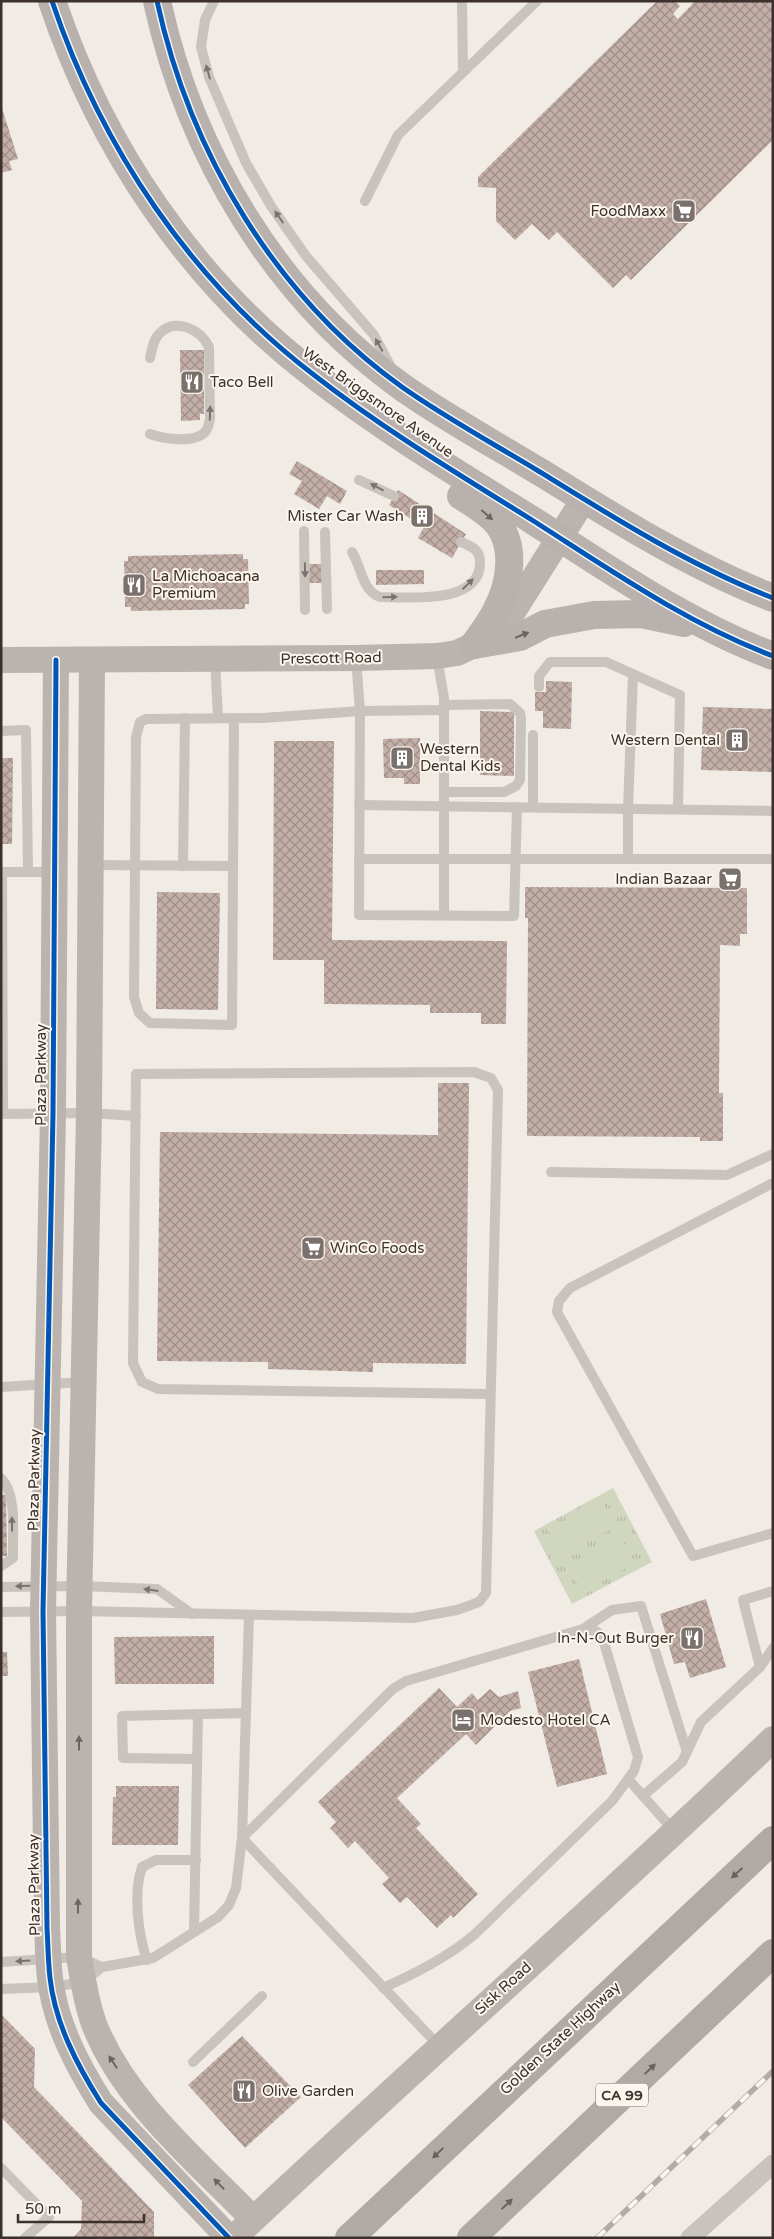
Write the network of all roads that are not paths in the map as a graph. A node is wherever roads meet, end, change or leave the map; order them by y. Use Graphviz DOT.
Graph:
graph roads {
  1 [pos="52,1"];
  2 [pos="157,1"];
  3 [pos="214,1"];
  4 [pos="462,1"];
  5 [pos="537,1"];
  6 [pos="463,72"];
  7 [pos="365,201"];
  8 [pos="150,358"];
  9 [pos="314,376"];
  10 [pos="403,387"];
  11 [pos="150,434"];
  12 [pos="359,480"];
  13 [pos="394,496"];
  14 [pos="584,499"];
  15 [pos="304,531"];
  16 [pos="325,532"];
  17 [pos="559,538"];
  18 [pos="461,542"];
  19 [pos="352,552"];
  20 [pos="773,598"];
  21 [pos="328,609"];
  22 [pos="305,610"];
  23 [pos="723,634"];
  24 [pos="474,645"];
  25 [pos="437,656"];
  26 [pos="773,656"];
  27 [pos="356,658"];
  28 [pos="216,659"];
  29 [pos="1,660"];
  30 [pos="56,660"];
  31 [pos="92,660"];
  32 [pos="633,674"];
  33 [pos="539,687"];
  34 [pos="444,707"];
  35 [pos="360,711"];
  36 [pos="185,718"];
  37 [pos="218,718"];
  38 [pos="234,718"];
  39 [pos="1,731"];
  40 [pos="533,735"];
  41 [pos="445,792"];
  42 [pos="359,805"];
  43 [pos="445,806"];
  44 [pos="517,807"];
  45 [pos="533,807"];
  46 [pos="628,809"];
  47 [pos="678,809"];
  48 [pos="773,811"];
  49 [pos="359,859"];
  50 [pos="445,859"];
  51 [pos="517,859"];
  52 [pos="628,859"];
  53 [pos="773,859"];
  54 [pos="89,865"];
  55 [pos="135,866"];
  56 [pos="183,866"];
  57 [pos="233,866"];
  58 [pos="1,872"];
  59 [pos="41,872"];
  60 [pos="444,916"];
  61 [pos="89,1113"];
  62 [pos="2,1114"];
  63 [pos="53,1114"];
  64 [pos="136,1116"];
  65 [pos="773,1154"];
  66 [pos="551,1172"];
  67 [pos="773,1183"];
  68 [pos="84,1382"];
  69 [pos="48,1384"];
  70 [pos="1,1387"];
  71 [pos="490,1394"];
  72 [pos="1,1478"];
  73 [pos="773,1533"];
  74 [pos="1,1566"];
  75 [pos="80,1586"];
  76 [pos="1,1587"];
  77 [pos="773,1591"];
  78 [pos="44,1599"];
  79 [pos="79,1611"];
  80 [pos="1,1612"];
  81 [pos="192,1614"];
  82 [pos="249,1615"];
  83 [pos="583,1629"];
  84 [pos="772,1652"];
  85 [pos="760,1667"];
  86 [pos="198,1714"];
  87 [pos="246,1714"];
  88 [pos="773,1739"];
  89 [pos="687,1752"];
  90 [pos="198,1759"];
  91 [pos="628,1780"];
  92 [pos="643,1796"];
  93 [pos="675,1832"];
  94 [pos="242,1838"];
  95 [pos="773,1840"];
  96 [pos="196,1860"];
  97 [pos="194,1932"];
  98 [pos="773,1953"];
  99 [pos="49,1959"];
  100 [pos="146,1960"];
  101 [pos="1,1962"];
  102 [pos="88,1969"];
  103 [pos="52,1987"];
  104 [pos="384,1988"];
  105 [pos="1,1989"];
  106 [pos="262,1996"];
  107 [pos="439,2046"];
  108 [pos="193,2062"];
  109 [pos="773,2164"];
  110 [pos="1,2168"];
  111 [pos="254,2219"];
  112 [pos="25,2238"];
  113 [pos="229,2238"];
  114 [pos="234,2238"];
  115 [pos="348,2238"];
  116 [pos="471,2238"];
  117 [pos="690,2238"];
  1 -- 9 [label="main road, West Briggsmore Avenue"];
  2 -- 10 [label="main road, West Briggsmore Avenue"];
  10 -- 3 [label="lane, one-way"];
  4 -- 6 [label="lane"];
  5 -- 6 [label="lane"];
  6 -- 7 [label="lane"];
  11 -- 8 [label="lane, one-way"];
  9 -- 17 [label="main road, West Briggsmore Avenue"];
  9 -- 24 [label="main road, one-way"];
  10 -- 14 [label="main road, West Briggsmore Avenue"];
  13 -- 12 [label="lane, one-way"];
  14 -- 17 [label="street, Prescott Road"];
  14 -- 20 [label="main road, West Briggsmore Avenue"];
  15 -- 22 [label="lane, one-way"];
  16 -- 21 [label="lane"];
  17 -- 23 [label="main road, West Briggsmore Avenue"];
  17 -- 24 [label="street, Prescott Road"];
  19 -- 18 [label="lane, one-way"];
  24 -- 23 [label="main road, one-way"];
  23 -- 26 [label="main road, West Briggsmore Avenue"];
  24 -- 25 [label="street, Prescott Road"];
  25 -- 27 [label="street, Prescott Road"];
  25 -- 34 [label="lane"];
  27 -- 28 [label="street, Prescott Road"];
  27 -- 35 [label="lane"];
  28 -- 31 [label="street, Prescott Road"];
  28 -- 37 [label="lane"];
  29 -- 30 [label="street, Prescott Road"];
  30 -- 31 [label="street, Prescott Road"];
  30 -- 59 [label="street, Plaza Parkway"];
  31 -- 54 [label="street"];
  32 -- 33 [label="lane"];
  32 -- 46 [label="lane"];
  32 -- 47 [label="lane"];
  34 -- 35 [label="lane"];
  34 -- 41 [label="lane"];
  34 -- 41 [label="lane"];
  35 -- 38 [label="lane"];
  35 -- 42 [label="lane"];
  36 -- 37 [label="lane"];
  36 -- 55 [label="lane"];
  36 -- 56 [label="lane"];
  37 -- 38 [label="lane"];
  38 -- 57 [label="lane"];
  39 -- 59 [label="lane"];
  40 -- 45 [label="lane"];
  41 -- 43 [label="lane"];
  42 -- 43 [label="lane"];
  42 -- 49 [label="lane"];
  43 -- 44 [label="lane"];
  43 -- 50 [label="lane"];
  44 -- 45 [label="lane"];
  44 -- 51 [label="lane"];
  45 -- 46 [label="lane"];
  46 -- 47 [label="lane"];
  46 -- 52 [label="lane"];
  47 -- 48 [label="lane"];
  49 -- 50 [label="lane"];
  49 -- 60 [label="lane"];
  50 -- 51 [label="lane"];
  50 -- 60 [label="lane"];
  51 -- 52 [label="lane"];
  51 -- 60 [label="lane"];
  52 -- 53 [label="lane"];
  54 -- 55 [label="lane"];
  54 -- 61 [label="street"];
  55 -- 56 [label="lane"];
  55 -- 57 [label="lane"];
  56 -- 57 [label="lane"];
  58 -- 59 [label="lane"];
  58 -- 62 [label="lane"];
  59 -- 63 [label="street, Plaza Parkway"];
  61 -- 63 [label="lane"];
  61 -- 64 [label="lane"];
  61 -- 68 [label="street"];
  62 -- 63 [label="lane"];
  63 -- 69 [label="street, Plaza Parkway"];
  64 -- 71 [label="lane"];
  64 -- 71 [label="lane"];
  65 -- 66 [label="lane"];
  67 -- 73 [label="lane"];
  68 -- 69 [label="lane"];
  68 -- 75 [label="street"];
  69 -- 70 [label="lane"];
  69 -- 78 [label="street, Plaza Parkway"];
  71 -- 82 [label="lane"];
  74 -- 72 [label="lane, one-way"];
  75 -- 78 [label="lane"];
  75 -- 79 [label="street"];
  81 -- 75 [label="lane, one-way"];
  78 -- 76 [label="lane, one-way"];
  77 -- 85 [label="lane"];
  78 -- 79 [label="lane"];
  78 -- 80 [label="lane"];
  78 -- 99 [label="street, Plaza Parkway"];
  79 -- 81 [label="lane"];
  102 -- 79 [label="street, one-way"];
  81 -- 82 [label="lane"];
  82 -- 87 [label="lane"];
  83 -- 89 [label="lane"];
  83 -- 91 [label="lane"];
  83 -- 94 [label="lane"];
  84 -- 85 [label="lane"];
  85 -- 89 [label="lane"];
  86 -- 87 [label="lane"];
  86 -- 90 [label="lane"];
  86 -- 90 [label="lane"];
  87 -- 94 [label="lane"];
  88 -- 93 [label="street, Sisk Road"];
  89 -- 92 [label="lane"];
  90 -- 96 [label="lane"];
  91 -- 92 [label="lane"];
  91 -- 104 [label="lane"];
  92 -- 93 [label="lane"];
  93 -- 107 [label="street, Sisk Road"];
  94 -- 97 [label="lane"];
  94 -- 104 [label="lane"];
  95 -- 115 [label="highway, Golden State Highway, one-way"];
  96 -- 97 [label="lane"];
  96 -- 100 [label="lane"];
  97 -- 100 [label="lane"];
  116 -- 98 [label="highway, CA 99, one-way"];
  99 -- 101 [label="lane, one-way"];
  99 -- 102 [label="lane"];
  99 -- 103 [label="street, Plaza Parkway"];
  100 -- 102 [label="lane"];
  102 -- 103 [label="lane"];
  111 -- 102 [label="street, one-way"];
  103 -- 105 [label="lane"];
  103 -- 113 [label="street, Plaza Parkway"];
  104 -- 107 [label="lane"];
  106 -- 108 [label="lane"];
  107 -- 111 [label="street, Sisk Road"];
  109 -- 117 [label="street"];
  110 -- 112 [label="lane"];
  111 -- 114 [label="street, Sisk Road"];
}
